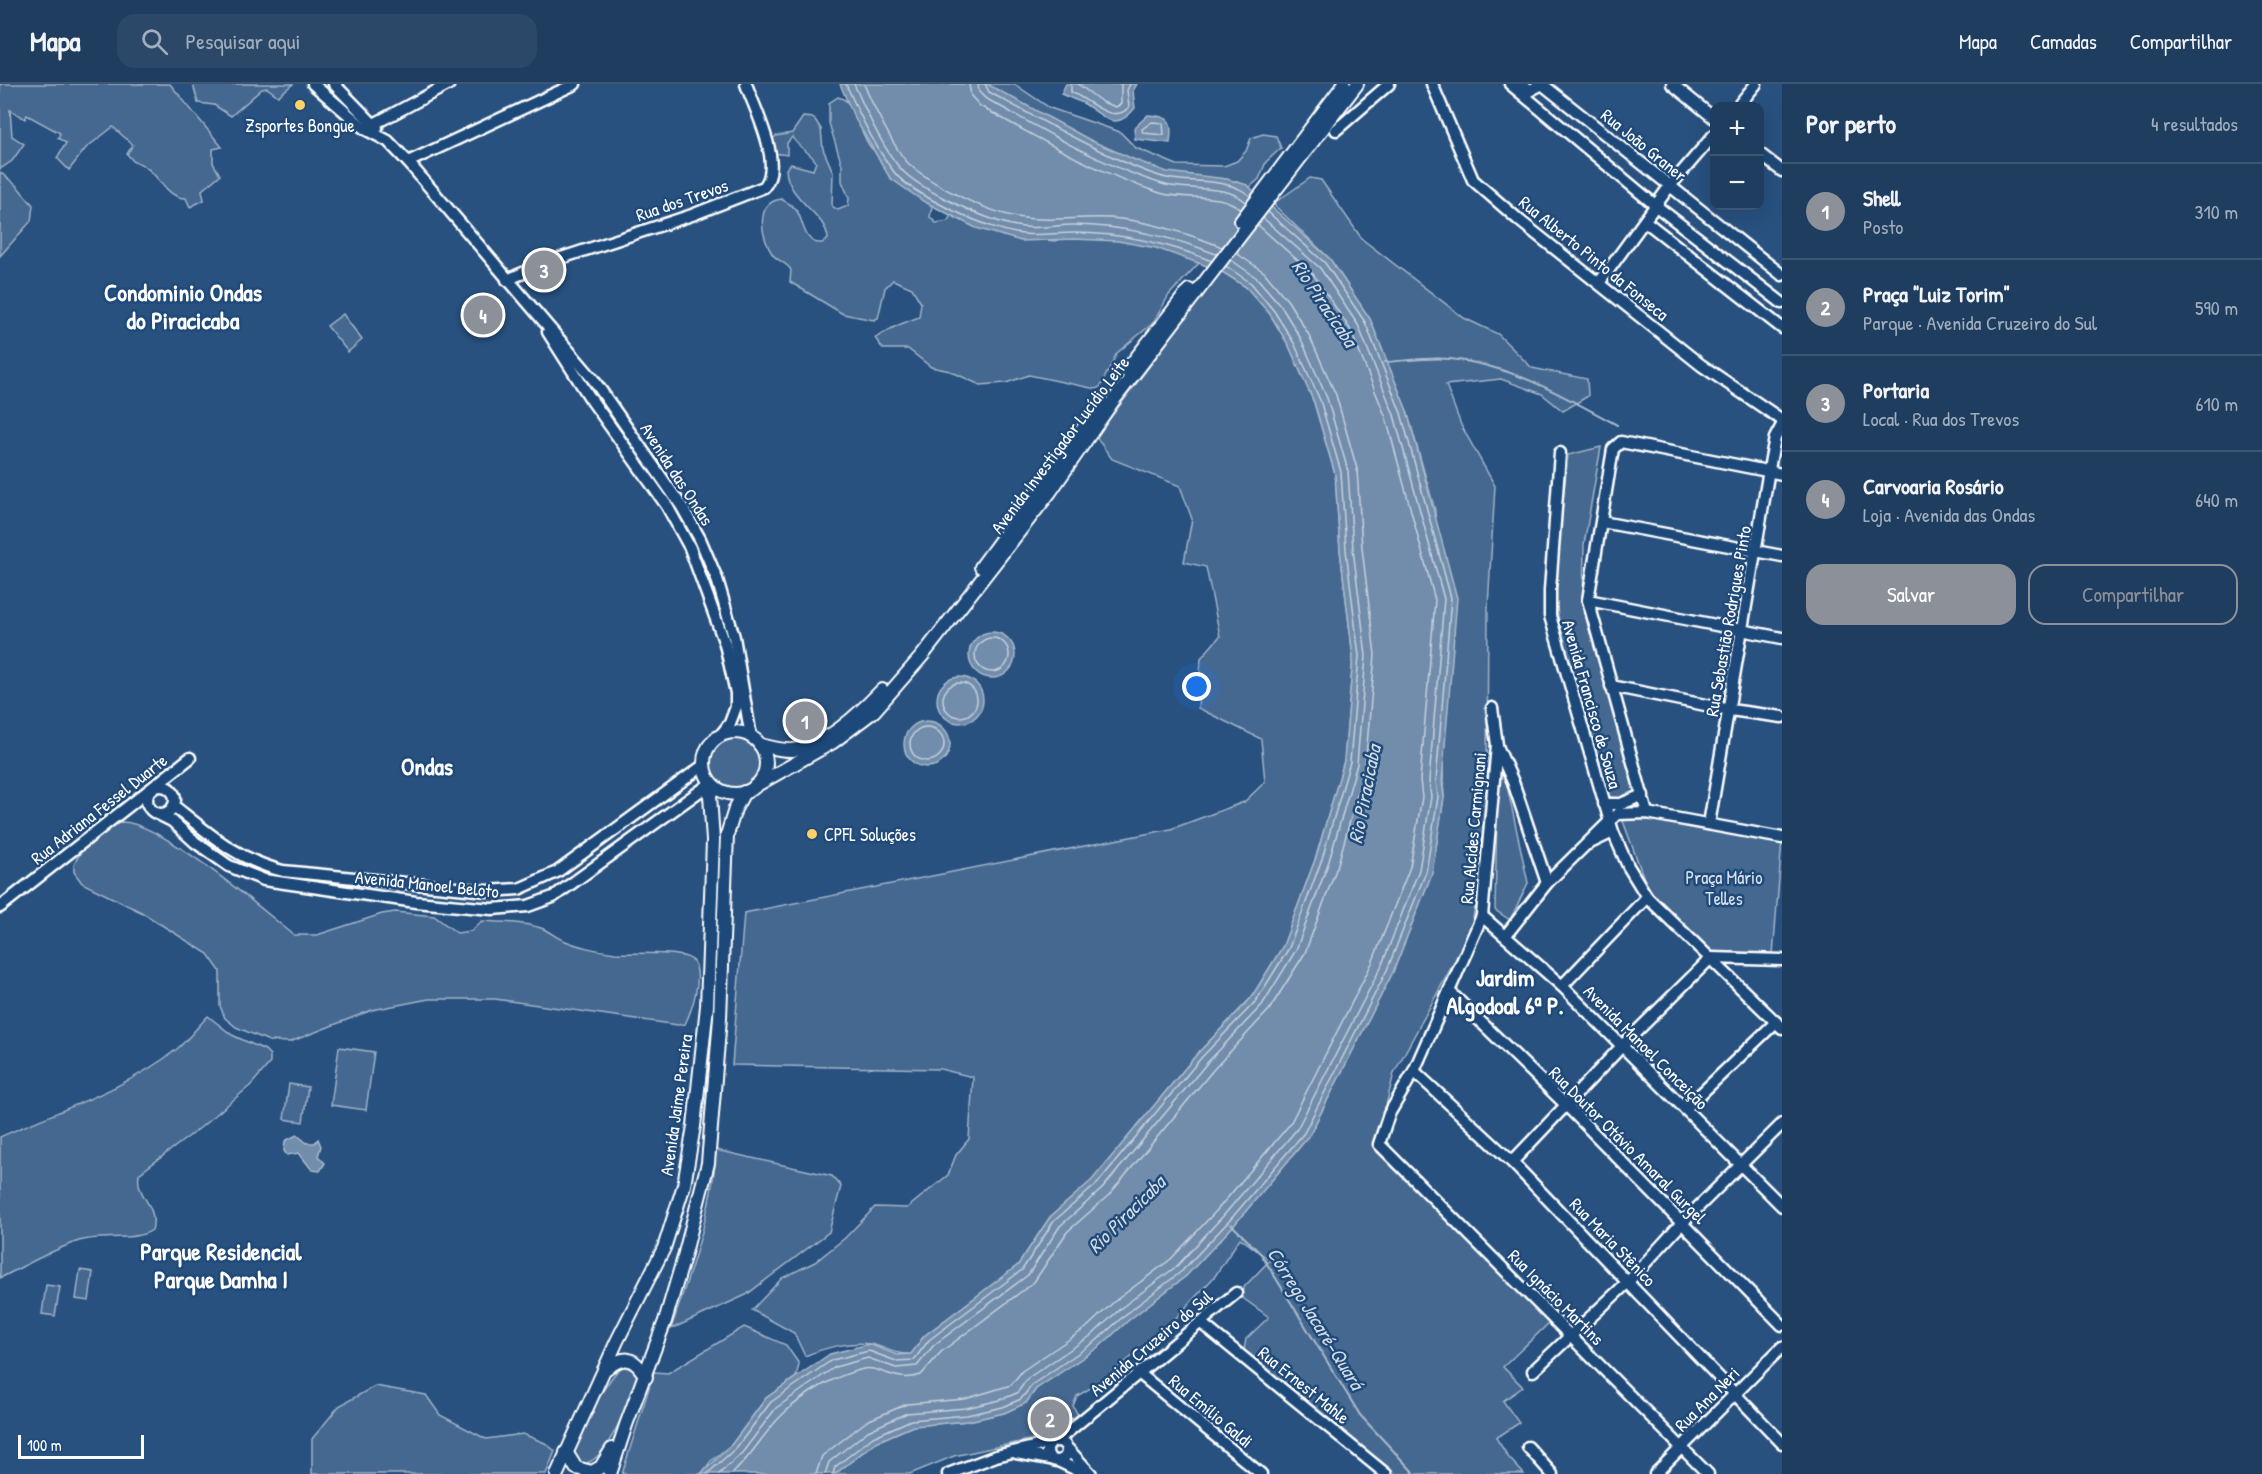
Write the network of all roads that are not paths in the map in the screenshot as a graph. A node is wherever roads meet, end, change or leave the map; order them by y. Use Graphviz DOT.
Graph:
graph roads {
  1 [pos="313,84"];
  2 [pos="449,84"];
  3 [pos="575,84"];
  4 [pos="746,84"];
  5 [pos="1344,84"];
  6 [pos="1356,84"];
  7 [pos="1389,84"];
  8 [pos="1432,84"];
  9 [pos="1510,84"];
  10 [pos="1519,84"];
  11 [pos="1542,84"];
  12 [pos="1672,84"];
  13 [pos="1756,84"];
  14 [pos="338,88"];
  15 [pos="331,100"];
  16 [pos="1741,102"];
  17 [pos="348,106"];
  18 [pos="1710,115"];
  19 [pos="374,124"];
  20 [pos="1336,130"];
  21 [pos="381,136"];
  22 [pos="1710,140"];
  23 [pos="1763,156"];
  24 [pos="408,162"];
  25 [pos="1782,171"];
  26 [pos="1271,187"];
  27 [pos="1669,187"];
  28 [pos="1655,206"];
  29 [pos="1645,221"];
  30 [pos="1782,275"];
  31 [pos="1204,277"];
  32 [pos="507,280"];
  33 [pos="1599,283"];
  34 [pos="1782,303"];
  35 [pos="546,323"];
  36 [pos="1782,328"];
  37 [pos="554,344"];
  38 [pos="593,379"];
  39 [pos="590,398"];
  40 [pos="1782,420"];
  41 [pos="1782,425"];
  42 [pos="627,428"];
  43 [pos="1560,453"];
  44 [pos="1770,472"];
  45 [pos="1782,474"];
  46 [pos="1602,522"];
  47 [pos="686,539"];
  48 [pos="1757,551"];
  49 [pos="1782,556"];
  50 [pos="720,590"];
  51 [pos="1588,600"];
  52 [pos="1743,630"];
  53 [pos="1782,638"];
  54 [pos="1611,686"];
  55 [pos="1492,708"];
  56 [pos="1730,710"];
  57 [pos="1782,717"];
  58 [pos="720,736"];
  59 [pos="755,741"];
  60 [pos="1497,745"];
  61 [pos="190,758"];
  62 [pos="704,765"];
  63 [pos="712,784"];
  64 [pos="153,787"];
  65 [pos="750,789"];
  66 [pos="1643,795"];
  67 [pos="1604,804"];
  68 [pos="174,806"];
  69 [pos="1647,813"];
  70 [pos="158,814"];
  71 [pos="1609,819"];
  72 [pos="1709,824"];
  73 [pos="1613,832"];
  74 [pos="1782,838"];
  75 [pos="1582,846"];
  76 [pos="1547,884"];
  77 [pos="1647,897"];
  78 [pos="0,907"];
  79 [pos="1482,916"];
  80 [pos="1506,936"];
  81 [pos="1782,950"];
  82 [pos="1711,958"];
  83 [pos="1778,960"];
  84 [pos="1562,986"];
  85 [pos="1449,991"];
  86 [pos="1779,1025"];
  87 [pos="1623,1045"];
  88 [pos="1414,1071"];
  89 [pos="1566,1105"];
  90 [pos="1685,1109"];
  91 [pos="1782,1124"];
  92 [pos="1379,1144"];
  93 [pos="1512,1162"];
  94 [pos="1741,1166"];
  95 [pos="1782,1206"];
  96 [pos="1682,1223"];
  97 [pos="1628,1282"];
  98 [pos="1236,1293"];
  99 [pos="1201,1323"];
  100 [pos="1782,1325"];
  101 [pos="1572,1336"];
  102 [pos="1782,1347"];
  103 [pos="603,1371"];
  104 [pos="1533,1371"];
  105 [pos="1140,1374"];
  106 [pos="646,1377"];
  107 [pos="1734,1394"];
  108 [pos="626,1425"];
  109 [pos="1054,1442"];
  110 [pos="1782,1443"];
  111 [pos="1528,1447"];
  112 [pos="1682,1447"];
  113 [pos="1068,1449"];
  114 [pos="566,1452"];
  115 [pos="1010,1452"];
  116 [pos="1054,1460"];
  117 [pos="557,1474"];
  118 [pos="610,1474"];
  119 [pos="948,1474"];
  120 [pos="1085,1474"];
  121 [pos="1091,1474"];
  122 [pos="1261,1474"];
  123 [pos="1386,1474"];
  124 [pos="1552,1474"];
  125 [pos="1655,1474"];
  126 [pos="1707,1474"];
  1 -- 15 [label="street, Avenida das Ondas"];
  2 -- 19 [label="street"];
  3 -- 24 [label="street"];
  4 -- 32 [label="street, Rua dos Trevos"];
  5 -- 26 [label="main road, Avenida Investigador Lucídio Leite"];
  6 -- 26 [label="main road, Avenida Investigador Lucídio Leite"];
  7 -- 20 [label="street"];
  8 -- 33 [label="street, Rua Alberto Pinto da Fonseca"];
  9 -- 28 [label="street"];
  10 -- 11 [label="street"];
  11 -- 27 [label="street, Rua João Graner"];
  12 -- 18 [label="street"];
  13 -- 16 [label="street"];
  14 -- 15 [label="street"];
  14 -- 17 [label="street, Avenida das Ondas"];
  15 -- 17 [label="street, Avenida das Ondas"];
  17 -- 19 [label="street, Avenida das Ondas"];
  17 -- 21 [label="street, Avenida das Ondas"];
  19 -- 21 [label="street, Avenida das Ondas"];
  21 -- 24 [label="street, Avenida das Ondas"];
  22 -- 27 [label="street"];
  23 -- 25 [label="street"];
  24 -- 32 [label="street, Avenida das Ondas"];
  26 -- 31 [label="main road, Avenida Investigador Lucídio Leite"];
  27 -- 28 [label="street"];
  27 -- 30 [label="street, Rua João Graner"];
  28 -- 29 [label="street"];
  28 -- 34 [label="street"];
  29 -- 33 [label="street"];
  29 -- 36 [label="street"];
  31 -- 59 [label="main road, Avenida Investigador Lucídio Leite"];
  31 -- 65 [label="main road, Avenida Investigador Lucídio Leite"];
  32 -- 35 [label="street, Avenida das Ondas"];
  33 -- 40 [label="street, Rua Alberto Pinto da Fonseca"];
  35 -- 37 [label="street, Avenida das Ondas"];
  35 -- 38 [label="street, Avenida das Ondas"];
  37 -- 38 [label="street"];
  37 -- 39 [label="street, Avenida das Ondas"];
  38 -- 42 [label="street, Avenida das Ondas"];
  39 -- 42 [label="street"];
  39 -- 47 [label="street, Avenida das Ondas"];
  41 -- 44 [label="street, Rua Sebastião Rodrigues Pinto"];
  42 -- 50 [label="street, Avenida das Ondas"];
  43 -- 67 [label="street, Avenida Francisco de Souza"];
  44 -- 45 [label="street"];
  44 -- 46 [label="street, Avenida Francisco de Souza"];
  44 -- 48 [label="street, Rua Sebastião Rodrigues Pinto"];
  46 -- 48 [label="street"];
  46 -- 51 [label="street, Avenida Francisco de Souza"];
  47 -- 50 [label="street"];
  47 -- 58 [label="street, Avenida das Ondas"];
  48 -- 49 [label="street"];
  48 -- 52 [label="street, Rua Sebastião Rodrigues Pinto"];
  50 -- 59 [label="street, Avenida das Ondas"];
  51 -- 52 [label="street"];
  51 -- 54 [label="street, Avenida Francisco de Souza"];
  52 -- 53 [label="street"];
  52 -- 56 [label="street, Rua Sebastião Rodrigues Pinto"];
  54 -- 56 [label="street"];
  54 -- 66 [label="street, Avenida Francisco de Souza"];
  55 -- 60 [label="street, Rua Alcides Carmignani"];
  56 -- 57 [label="street"];
  56 -- 72 [label="street, Rua Sebastião Rodrigues Pinto"];
  58 -- 59 [label="main road"];
  58 -- 62 [label="main road"];
  59 -- 65 [label="main road"];
  60 -- 76 [label="street"];
  60 -- 79 [label="street, Rua Alcides Carmignani"];
  61 -- 64 [label="street, Rua Adriana Fessel Duarte"];
  62 -- 63 [label="main road"];
  62 -- 68 [label="street, Avenida Manoel Beloto"];
  63 -- 65 [label="main road"];
  63 -- 70 [label="street, Avenida Manoel Beloto"];
  63 -- 103 [label="main road, Avenida Jaime Pereira"];
  64 -- 68 [label="street"];
  64 -- 70 [label="street"];
  64 -- 78 [label="street, Rua Adriana Fessel Duarte"];
  65 -- 106 [label="main road, Avenida Jaime Pereira"];
  66 -- 67 [label="street"];
  66 -- 69 [label="street, Avenida Francisco de Souza"];
  67 -- 71 [label="street, Avenida Francisco de Souza"];
  68 -- 70 [label="street"];
  69 -- 71 [label="street"];
  69 -- 72 [label="street"];
  71 -- 73 [label="street, Avenida Francisco de Souza"];
  71 -- 75 [label="street"];
  72 -- 74 [label="street"];
  73 -- 75 [label="street"];
  73 -- 77 [label="street, Avenida Francisco de Souza"];
  75 -- 76 [label="street"];
  76 -- 80 [label="street"];
  77 -- 82 [label="street, Avenida Francisco de Souza"];
  77 -- 84 [label="street"];
  79 -- 80 [label="street, Avenida Manoel Conceição"];
  79 -- 85 [label="street, Rua Alcides Carmignani"];
  80 -- 84 [label="street, Avenida Manoel Conceição"];
  81 -- 83 [label="street"];
  82 -- 83 [label="street"];
  82 -- 86 [label="street, Avenida Francisco de Souza"];
  82 -- 87 [label="street"];
  84 -- 87 [label="street, Avenida Manoel Conceição"];
  85 -- 88 [label="street, Rua Alcides Carmignani"];
  85 -- 89 [label="street, Rua Doutor Otávio Amaral Gurgel"];
  86 -- 90 [label="street"];
  87 -- 89 [label="street"];
  87 -- 90 [label="street, Avenida Manoel Conceição"];
  88 -- 92 [label="street, Rua Alcides Carmignani"];
  88 -- 93 [label="street, Rua Maria Stênico"];
  89 -- 93 [label="street"];
  89 -- 96 [label="street, Rua Doutor Otávio Amaral Gurgel"];
  90 -- 94 [label="street, Avenida Manoel Conceição"];
  91 -- 94 [label="street"];
  92 -- 101 [label="street, Rua Ignácio Martins"];
  93 -- 97 [label="street, Rua Maria Stênico"];
  94 -- 95 [label="street, Avenida Manoel Conceição"];
  94 -- 96 [label="street"];
  96 -- 97 [label="street"];
  96 -- 100 [label="street, Rua Doutor Otávio Amaral Gurgel"];
  97 -- 101 [label="street"];
  97 -- 107 [label="street, Rua Maria Stênico"];
  98 -- 99 [label="street, Avenida Cruzeiro do Sul"];
  99 -- 105 [label="street, Avenida Cruzeiro do Sul"];
  99 -- 123 [label="street, Rua Ernest Mahle"];
  101 -- 104 [label="street"];
  101 -- 112 [label="street, Rua Ignácio Martins"];
  102 -- 107 [label="street, Rua Ana Neri"];
  103 -- 106 [label="main road"];
  103 -- 114 [label="main road, Avenida Jaime Pereira"];
  105 -- 109 [label="street, Avenida Cruzeiro do Sul"];
  105 -- 122 [label="street, Rua Emílio Galdi"];
  106 -- 108 [label="main road, Avenida Jaime Pereira"];
  107 -- 110 [label="street, Rua Maria Stênico"];
  107 -- 112 [label="street, Rua Ana Neri"];
  108 -- 114 [label="main road"];
  108 -- 118 [label="main road, Avenida Jaime Pereira"];
  109 -- 113 [label="street"];
  109 -- 115 [label="street, Avenida Cruzeiro do Sul"];
  109 -- 116 [label="street"];
  111 -- 124 [label="street"];
  112 -- 125 [label="street, Rua Ana Neri"];
  112 -- 126 [label="street, Rua Ignácio Martins"];
  113 -- 116 [label="street"];
  113 -- 121 [label="street"];
  114 -- 117 [label="main road, Avenida Jaime Pereira"];
  115 -- 116 [label="street, Avenida Cruzeiro do Sul"];
  115 -- 119 [label="street, Avenida Cruzeiro do Sul"];
  116 -- 120 [label="street, Avenida Cruzeiro do Sul"];
}
